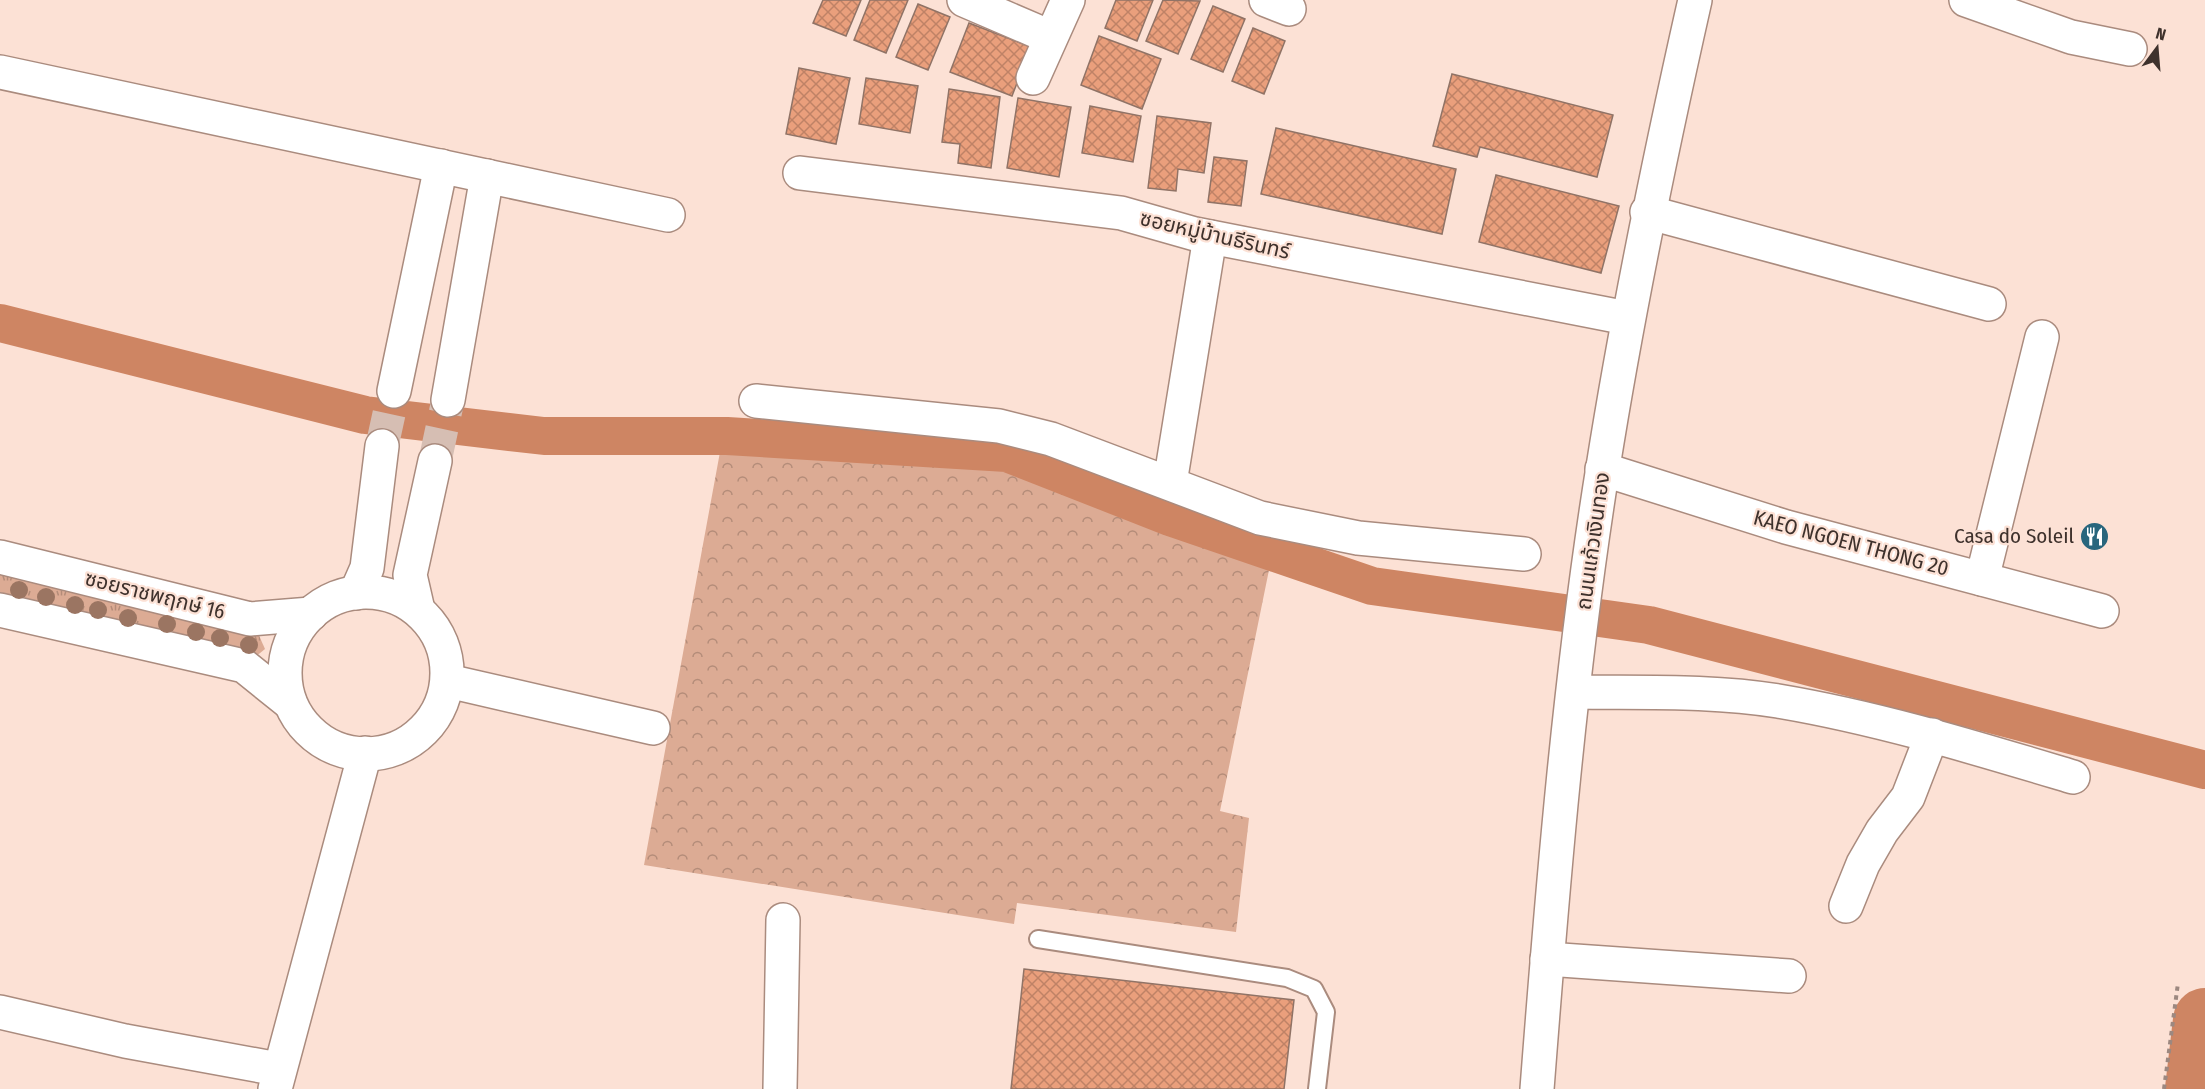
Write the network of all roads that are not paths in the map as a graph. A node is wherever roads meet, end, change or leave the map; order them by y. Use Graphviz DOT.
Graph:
graph roads {
  1 [pos="964,0"];
  2 [pos="1068,0"];
  3 [pos="1695,0"];
  4 [pos="1966,0"];
  5 [pos="2003,6"];
  6 [pos="1050,37"];
  7 [pos="2130,49"];
  8 [pos="0,72"];
  9 [pos="1033,78"];
  10 [pos="441,166"];
  11 [pos="800,173"];
  12 [pos="487,176"];
  13 [pos="1647,212"];
  14 [pos="668,215"];
  15 [pos="1210,237"];
  16 [pos="1989,303"];
  17 [pos="1627,318"];
  18 [pos="2042,337"];
  19 [pos="394,391"];
  20 [pos="448,400"];
  21 [pos="756,401"];
  22 [pos="382,446"];
  23 [pos="435,461"];
  24 [pos="1602,469"];
  25 [pos="1170,483"];
  26 [pos="1524,554"];
  27 [pos="0,557"];
  28 [pos="1982,579"];
  29 [pos="357,593"];
  30 [pos="0,610"];
  31 [pos="418,610"];
  32 [pos="2102,611"];
  33 [pos="311,614"];
  34 [pos="448,681"];
  35 [pos="1574,692"];
  36 [pos="290,703"];
  37 [pos="653,728"];
  38 [pos="1932,735"];
  39 [pos="365,753"];
  40 [pos="2073,777"];
  41 [pos="1846,906"];
  42 [pos="783,920"];
  43 [pos="1038,939"];
  44 [pos="1547,959"];
  45 [pos="1789,976"];
  46 [pos="0,1012"];
  47 [pos="276,1079"];
  48 [pos="780,1089"];
  49 [pos="1317,1089"];
  50 [pos="1536,1089"];
  1 -- 6 [label="street"];
  2 -- 6 [label="street"];
  3 -- 13 [label="street, ถนนแก้วเงินทอง"];
  4 -- 5 [label="street"];
  5 -- 7 [label="street"];
  6 -- 9 [label="street"];
  8 -- 10 [label="street"];
  10 -- 12 [label="street"];
  10 -- 19 [label="street"];
  11 -- 15 [label="street, ซอยหมู่บ้านธีรินทร์"];
  12 -- 14 [label="street"];
  12 -- 20 [label="street"];
  13 -- 16 [label="street"];
  13 -- 17 [label="street, ถนนแก้วเงินทอง"];
  15 -- 17 [label="street, ซอยหมู่บ้านธีรินทร์"];
  15 -- 25 [label="street"];
  17 -- 24 [label="street, ถนนแก้วเงินทอง"];
  18 -- 28 [label="street"];
  21 -- 25 [label="street"];
  22 -- 29 [label="street"];
  23 -- 31 [label="street"];
  24 -- 28 [label="street, KAEO NGOEN THONG 20"];
  24 -- 35 [label="street, ถนนแก้วเงินทอง"];
  25 -- 26 [label="street"];
  27 -- 33 [label="street, ซอยราชพฤกษ์ 16"];
  28 -- 32 [label="street, KAEO NGOEN THONG 20"];
  29 -- 31 [label="street, ซอยราชพฤกษ์ 16"];
  29 -- 33 [label="street, ซอยราชพฤกษ์ 16"];
  30 -- 36 [label="street, ซอยราชพฤกษ์ 16"];
  31 -- 34 [label="street, ซอยราชพฤกษ์ 16"];
  33 -- 36 [label="street, ซอยราชพฤกษ์ 16"];
  34 -- 37 [label="street"];
  34 -- 39 [label="street, ซอยราชพฤกษ์ 16"];
  35 -- 38 [label="street"];
  35 -- 44 [label="street, ถนนแก้วเงินทอง"];
  36 -- 39 [label="street, ซอยราชพฤกษ์ 16"];
  38 -- 40 [label="street"];
  38 -- 41 [label="street"];
  39 -- 47 [label="street"];
  42 -- 48 [label="street"];
  43 -- 49 [label="lane"];
  44 -- 45 [label="street"];
  44 -- 50 [label="street, ถนนแก้วเงินทอง"];
  46 -- 47 [label="street"];
}
